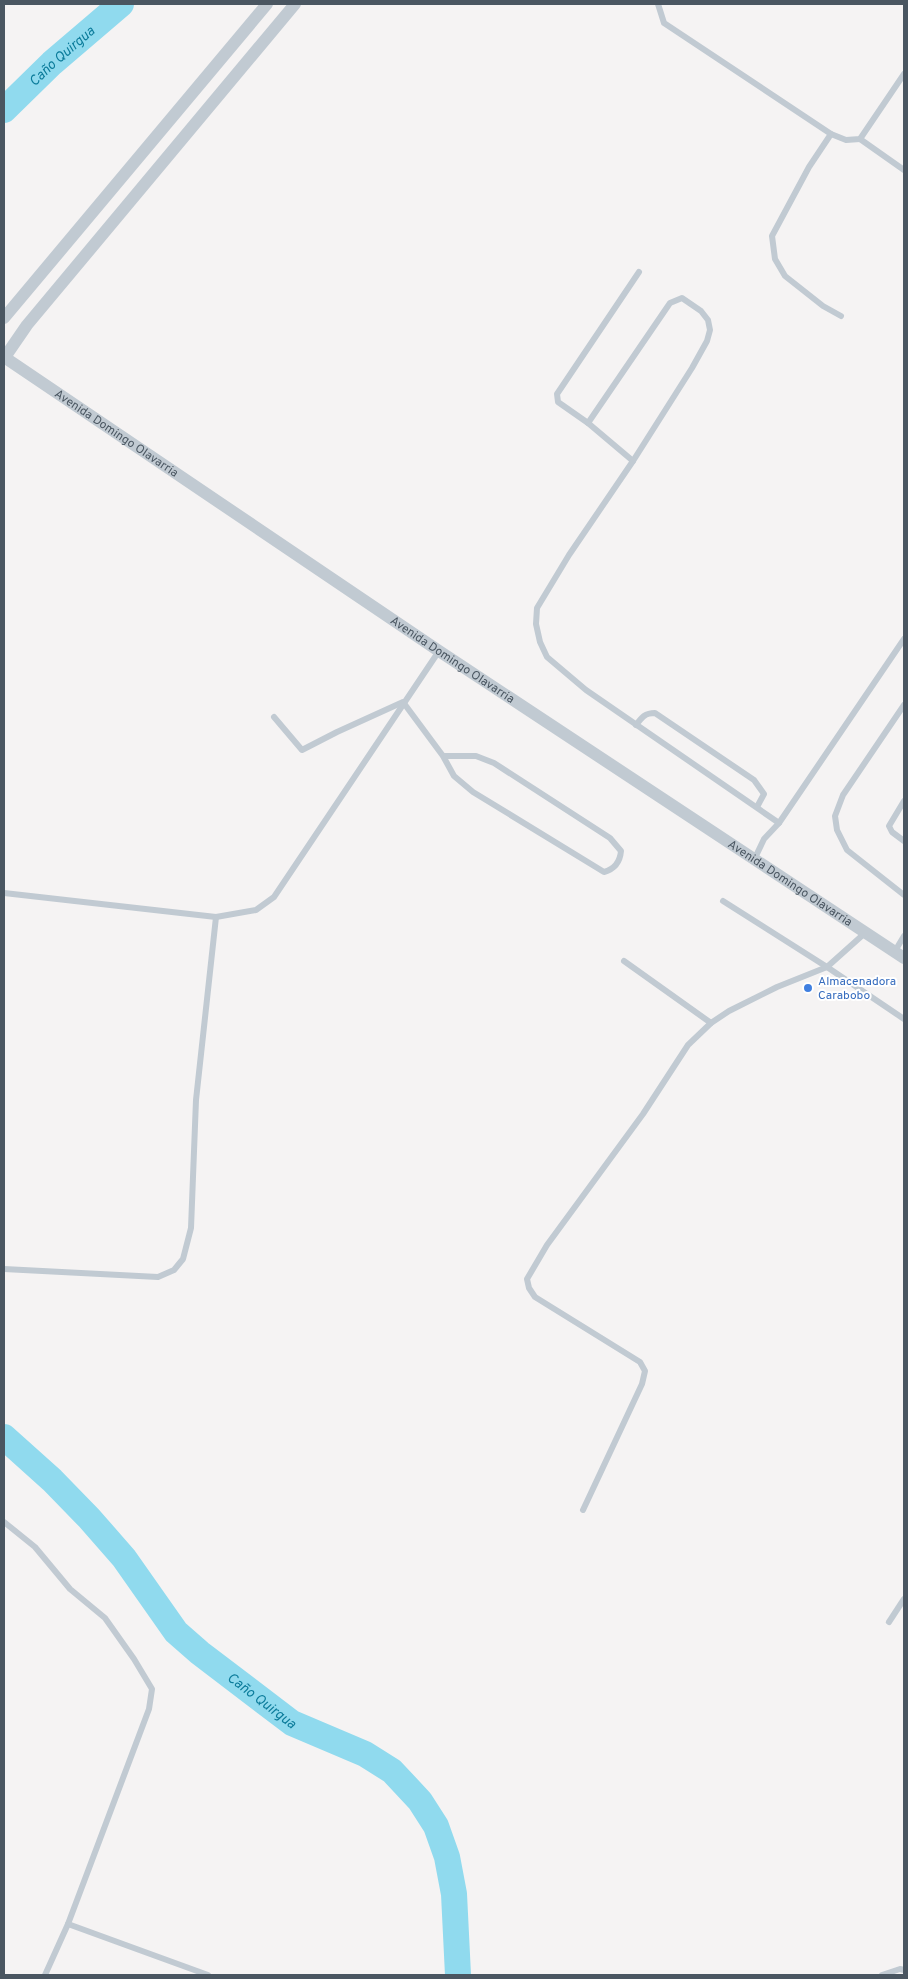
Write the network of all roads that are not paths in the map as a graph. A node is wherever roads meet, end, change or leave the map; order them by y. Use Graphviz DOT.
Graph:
graph roads {
  1 [pos="267,4"];
  2 [pos="295,4"];
  3 [pos="658,4"];
  4 [pos="904,74"];
  5 [pos="831,134"];
  6 [pos="860,139"];
  7 [pos="904,170"];
  8 [pos="639,272"];
  9 [pos="842,316"];
  10 [pos="4,318"];
  11 [pos="4,357"];
  12 [pos="588,423"];
  13 [pos="633,461"];
  14 [pos="904,639"];
  15 [pos="438,651"];
  16 [pos="403,702"];
  17 [pos="904,706"];
  18 [pos="274,717"];
  19 [pos="636,725"];
  20 [pos="443,756"];
  21 [pos="904,801"];
  22 [pos="757,807"];
  23 [pos="779,823"];
  24 [pos="904,841"];
  25 [pos="754,860"];
  26 [pos="4,893"];
  27 [pos="904,895"];
  28 [pos="723,902"];
  29 [pos="216,917"];
  30 [pos="865,933"];
  31 [pos="904,936"];
  32 [pos="899,955"];
  33 [pos="624,961"];
  34 [pos="827,967"];
  35 [pos="904,1019"];
  36 [pos="711,1024"];
  37 [pos="4,1269"];
  38 [pos="583,1510"];
  39 [pos="4,1522"];
  40 [pos="904,1599"];
  41 [pos="889,1622"];
  42 [pos="68,1924"];
  43 [pos="904,1970"];
  44 [pos="45,1975"];
  45 [pos="208,1975"];
  46 [pos="882,1975"];
  1 -- 10 [label="street"];
  2 -- 11 [label="street, Avenida Domingo Olavarria"];
  3 -- 5 [label="lane"];
  4 -- 6 [label="lane"];
  5 -- 6 [label="lane"];
  5 -- 9 [label="lane"];
  6 -- 7 [label="lane"];
  8 -- 12 [label="lane"];
  11 -- 15 [label="street, Avenida Domingo Olavarria"];
  12 -- 13 [label="lane"];
  12 -- 13 [label="lane"];
  13 -- 19 [label="lane"];
  14 -- 23 [label="lane"];
  15 -- 16 [label="lane"];
  15 -- 25 [label="street, Avenida Domingo Olavarria"];
  16 -- 18 [label="lane"];
  16 -- 20 [label="lane"];
  16 -- 29 [label="lane"];
  17 -- 27 [label="lane"];
  19 -- 22 [label="lane"];
  19 -- 22 [label="lane"];
  20 -- 20 [label="lane"];
  21 -- 24 [label="lane"];
  22 -- 23 [label="lane"];
  23 -- 25 [label="lane"];
  25 -- 30 [label="street, Avenida Domingo Olavarria"];
  26 -- 29 [label="lane"];
  28 -- 34 [label="lane"];
  29 -- 37 [label="lane"];
  30 -- 32 [label="street, Avenida Domingo Olavarria"];
  30 -- 34 [label="lane"];
  31 -- 32 [label="lane"];
  33 -- 36 [label="lane"];
  34 -- 35 [label="lane"];
  34 -- 36 [label="lane"];
  36 -- 38 [label="lane"];
  39 -- 42 [label="lane"];
  40 -- 41 [label="lane"];
  42 -- 44 [label="lane"];
  42 -- 45 [label="lane"];
  43 -- 46 [label="lane"];
}
